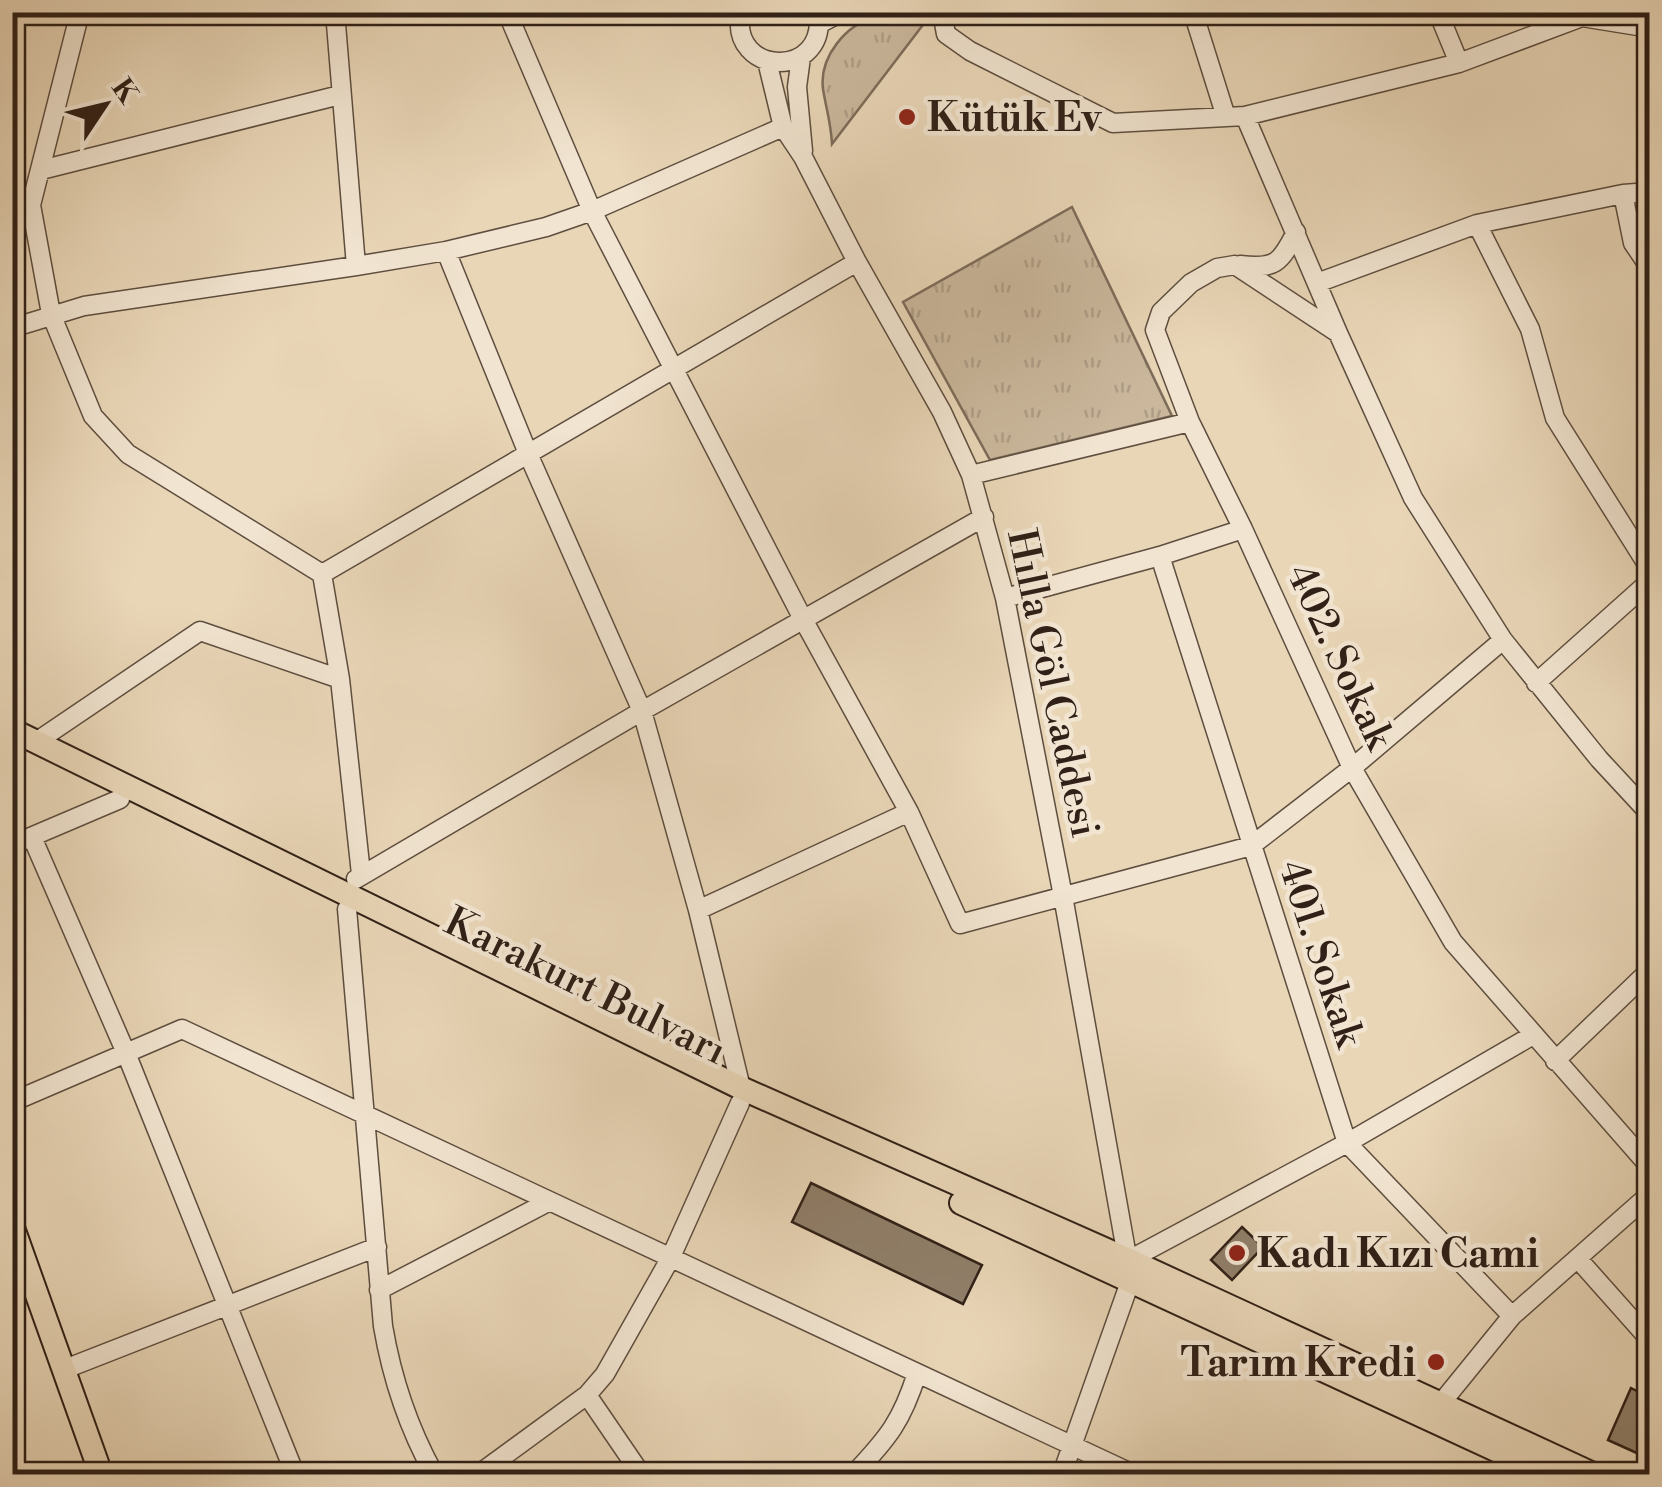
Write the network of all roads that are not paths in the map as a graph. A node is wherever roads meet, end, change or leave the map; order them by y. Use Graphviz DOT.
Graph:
graph roads {
  1 [pos="335,12"];
  2 [pos="507,12"];
  3 [pos="741,12"];
  4 [pos="842,12"];
  5 [pos="942,12"];
  6 [pos="1193,12"];
  7 [pos="1438,12"];
  8 [pos="75,14"];
  9 [pos="1584,15"];
  10 [pos="818,18"];
  11 [pos="1650,28"];
  12 [pos="801,57"];
  13 [pos="766,61"];
  14 [pos="1459,63"];
  15 [pos="340,95"];
  16 [pos="1236,116"];
  17 [pos="783,127"];
  18 [pos="804,157"];
  19 [pos="41,170"];
  20 [pos="1650,192"];
  21 [pos="1623,194"];
  22 [pos="22,204"];
  23 [pos="592,211"];
  24 [pos="1476,224"];
  25 [pos="1296,232"];
  26 [pos="446,251"];
  27 [pos="857,262"];
  28 [pos="1235,265"];
  29 [pos="356,266"];
  30 [pos="1650,268"];
  31 [pos="1318,283"];
  32 [pos="52,314"];
  33 [pos="12,328"];
  34 [pos="1338,333"];
  35 [pos="675,370"];
  36 [pos="1190,422"];
  37 [pos="529,456"];
  38 [pos="971,475"];
  39 [pos="984,517"];
  40 [pos="1244,529"];
  41 [pos="1160,556"];
  42 [pos="1650,570"];
  43 [pos="322,574"];
  44 [pos="1650,582"];
  45 [pos="1004,598"];
  46 [pos="804,621"];
  47 [pos="1502,640"];
  48 [pos="340,679"];
  49 [pos="1536,682"];
  50 [pos="642,711"];
  51 [pos="12,730"];
  52 [pos="24,745"];
  53 [pos="1352,768"];
  54 [pos="120,799"];
  55 [pos="909,812"];
  56 [pos="1650,814"];
  57 [pos="32,838"];
  58 [pos="12,845"];
  59 [pos="1251,846"];
  60 [pos="351,891"];
  61 [pos="1063,896"];
  62 [pos="698,910"];
  63 [pos="1650,970"];
  64 [pos="1532,1035"];
  65 [pos="126,1053"];
  66 [pos="1555,1061"];
  67 [pos="740,1095"];
  68 [pos="12,1102"];
  69 [pos="364,1117"];
  70 [pos="1347,1143"];
  71 [pos="1650,1167"];
  72 [pos="1650,1194"];
  73 [pos="548,1202"];
  74 [pos="14,1232"];
  75 [pos="377,1247"];
  76 [pos="670,1259"];
  77 [pos="1578,1259"];
  78 [pos="1130,1269"];
  79 [pos="379,1290"];
  80 [pos="227,1306"];
  81 [pos="1512,1316"];
  82 [pos="1650,1340"];
  83 [pos="65,1369"];
  84 [pos="918,1373"];
  85 [pos="587,1395"];
  86 [pos="1442,1402"];
  87 [pos="1073,1446"];
  88 [pos="101,1474"];
  89 [pos="295,1474"];
  90 [pos="434,1474"];
  91 [pos="479,1474"];
  92 [pos="641,1474"];
  93 [pos="854,1474"];
  94 [pos="1062,1474"];
  95 [pos="1134,1474"];
  96 [pos="1548,1474"];
  97 [pos="1593,1474"];
  1 -- 15 [label="street"];
  2 -- 23 [label="street"];
  3 -- 13 [label="street"];
  4 -- 10 [label="street"];
  5 -- 16 [label="street"];
  6 -- 16 [label="street"];
  7 -- 14 [label="street"];
  8 -- 19 [label="street"];
  9 -- 11 [label="street"];
  9 -- 14 [label="street"];
  10 -- 12 [label="street"];
  12 -- 13 [label="street"];
  12 -- 18 [label="street"];
  13 -- 17 [label="street"];
  14 -- 16 [label="street"];
  15 -- 19 [label="street"];
  15 -- 29 [label="street"];
  16 -- 25 [label="street"];
  17 -- 18 [label="street"];
  17 -- 23 [label="street"];
  18 -- 27 [label="street, Hılla Göl Caddesi"];
  19 -- 22 [label="street"];
  20 -- 21 [label="street"];
  21 -- 24 [label="street"];
  21 -- 30 [label="street"];
  22 -- 32 [label="street"];
  23 -- 26 [label="street"];
  23 -- 35 [label="street"];
  24 -- 31 [label="street"];
  24 -- 42 [label="street"];
  25 -- 28 [label="street, 402. Sokak"];
  25 -- 31 [label="street"];
  26 -- 29 [label="street"];
  26 -- 37 [label="street"];
  27 -- 35 [label="street"];
  27 -- 38 [label="street, Hılla Göl Caddesi"];
  28 -- 34 [label="street"];
  28 -- 36 [label="street, 402. Sokak"];
  29 -- 32 [label="street"];
  31 -- 34 [label="street"];
  32 -- 33 [label="street"];
  32 -- 43 [label="street"];
  34 -- 47 [label="street"];
  35 -- 37 [label="street"];
  35 -- 46 [label="street"];
  36 -- 38 [label="street"];
  36 -- 40 [label="street, 402. Sokak"];
  37 -- 43 [label="street"];
  37 -- 50 [label="street"];
  38 -- 39 [label="street, Hılla Göl Caddesi"];
  39 -- 45 [label="street, Hılla Göl Caddesi"];
  39 -- 46 [label="street"];
  40 -- 41 [label="street"];
  40 -- 53 [label="street, 402. Sokak"];
  41 -- 45 [label="street"];
  41 -- 59 [label="street, 401. Sokak"];
  43 -- 48 [label="street"];
  44 -- 49 [label="street"];
  45 -- 61 [label="street, Hılla Göl Caddesi"];
  46 -- 50 [label="street"];
  46 -- 55 [label="street"];
  47 -- 49 [label="street"];
  47 -- 53 [label="street"];
  48 -- 52 [label="street"];
  48 -- 60 [label="street"];
  49 -- 56 [label="street"];
  50 -- 60 [label="street"];
  50 -- 62 [label="street"];
  51 -- 52 [label="main road"];
  52 -- 54 [label="main road, Karakurt Bulvarı"];
  52 -- 60 [label="main road, Karakurt Bulvarı"];
  53 -- 59 [label="street"];
  53 -- 64 [label="street, 402. Sokak"];
  54 -- 57 [label="street"];
  54 -- 60 [label="main road, Karakurt Bulvarı"];
  55 -- 61 [label="street"];
  55 -- 62 [label="street"];
  57 -- 58 [label="street"];
  57 -- 65 [label="street"];
  59 -- 61 [label="street"];
  59 -- 70 [label="street, 401. Sokak"];
  60 -- 67 [label="main road, Karakurt Bulvarı"];
  60 -- 69 [label="street"];
  61 -- 78 [label="street, Hılla Göl Caddesi"];
  62 -- 67 [label="street"];
  63 -- 66 [label="street"];
  64 -- 66 [label="street, 402. Sokak"];
  64 -- 70 [label="street"];
  65 -- 68 [label="street"];
  65 -- 69 [label="street"];
  65 -- 80 [label="street"];
  66 -- 71 [label="street, 402. Sokak"];
  67 -- 76 [label="street"];
  67 -- 78 [label="main road, Karakurt Bulvarı"];
  69 -- 73 [label="street"];
  69 -- 75 [label="street"];
  70 -- 78 [label="street"];
  70 -- 81 [label="street, 401. Sokak"];
  72 -- 77 [label="street"];
  73 -- 76 [label="street"];
  73 -- 79 [label="street"];
  74 -- 83 [label="main road"];
  75 -- 79 [label="street"];
  75 -- 80 [label="street"];
  76 -- 84 [label="street"];
  76 -- 85 [label="street"];
  77 -- 81 [label="street"];
  77 -- 82 [label="street"];
  78 -- 86 [label="main road"];
  78 -- 87 [label="street"];
  78 -- 96 [label="main road"];
  79 -- 90 [label="street"];
  80 -- 83 [label="street"];
  80 -- 89 [label="street"];
  81 -- 86 [label="street"];
  83 -- 88 [label="main road"];
  84 -- 87 [label="street"];
  84 -- 93 [label="street"];
  85 -- 91 [label="street"];
  85 -- 92 [label="street"];
  86 -- 97 [label="main road"];
  87 -- 94 [label="street"];
  87 -- 95 [label="street"];
}
